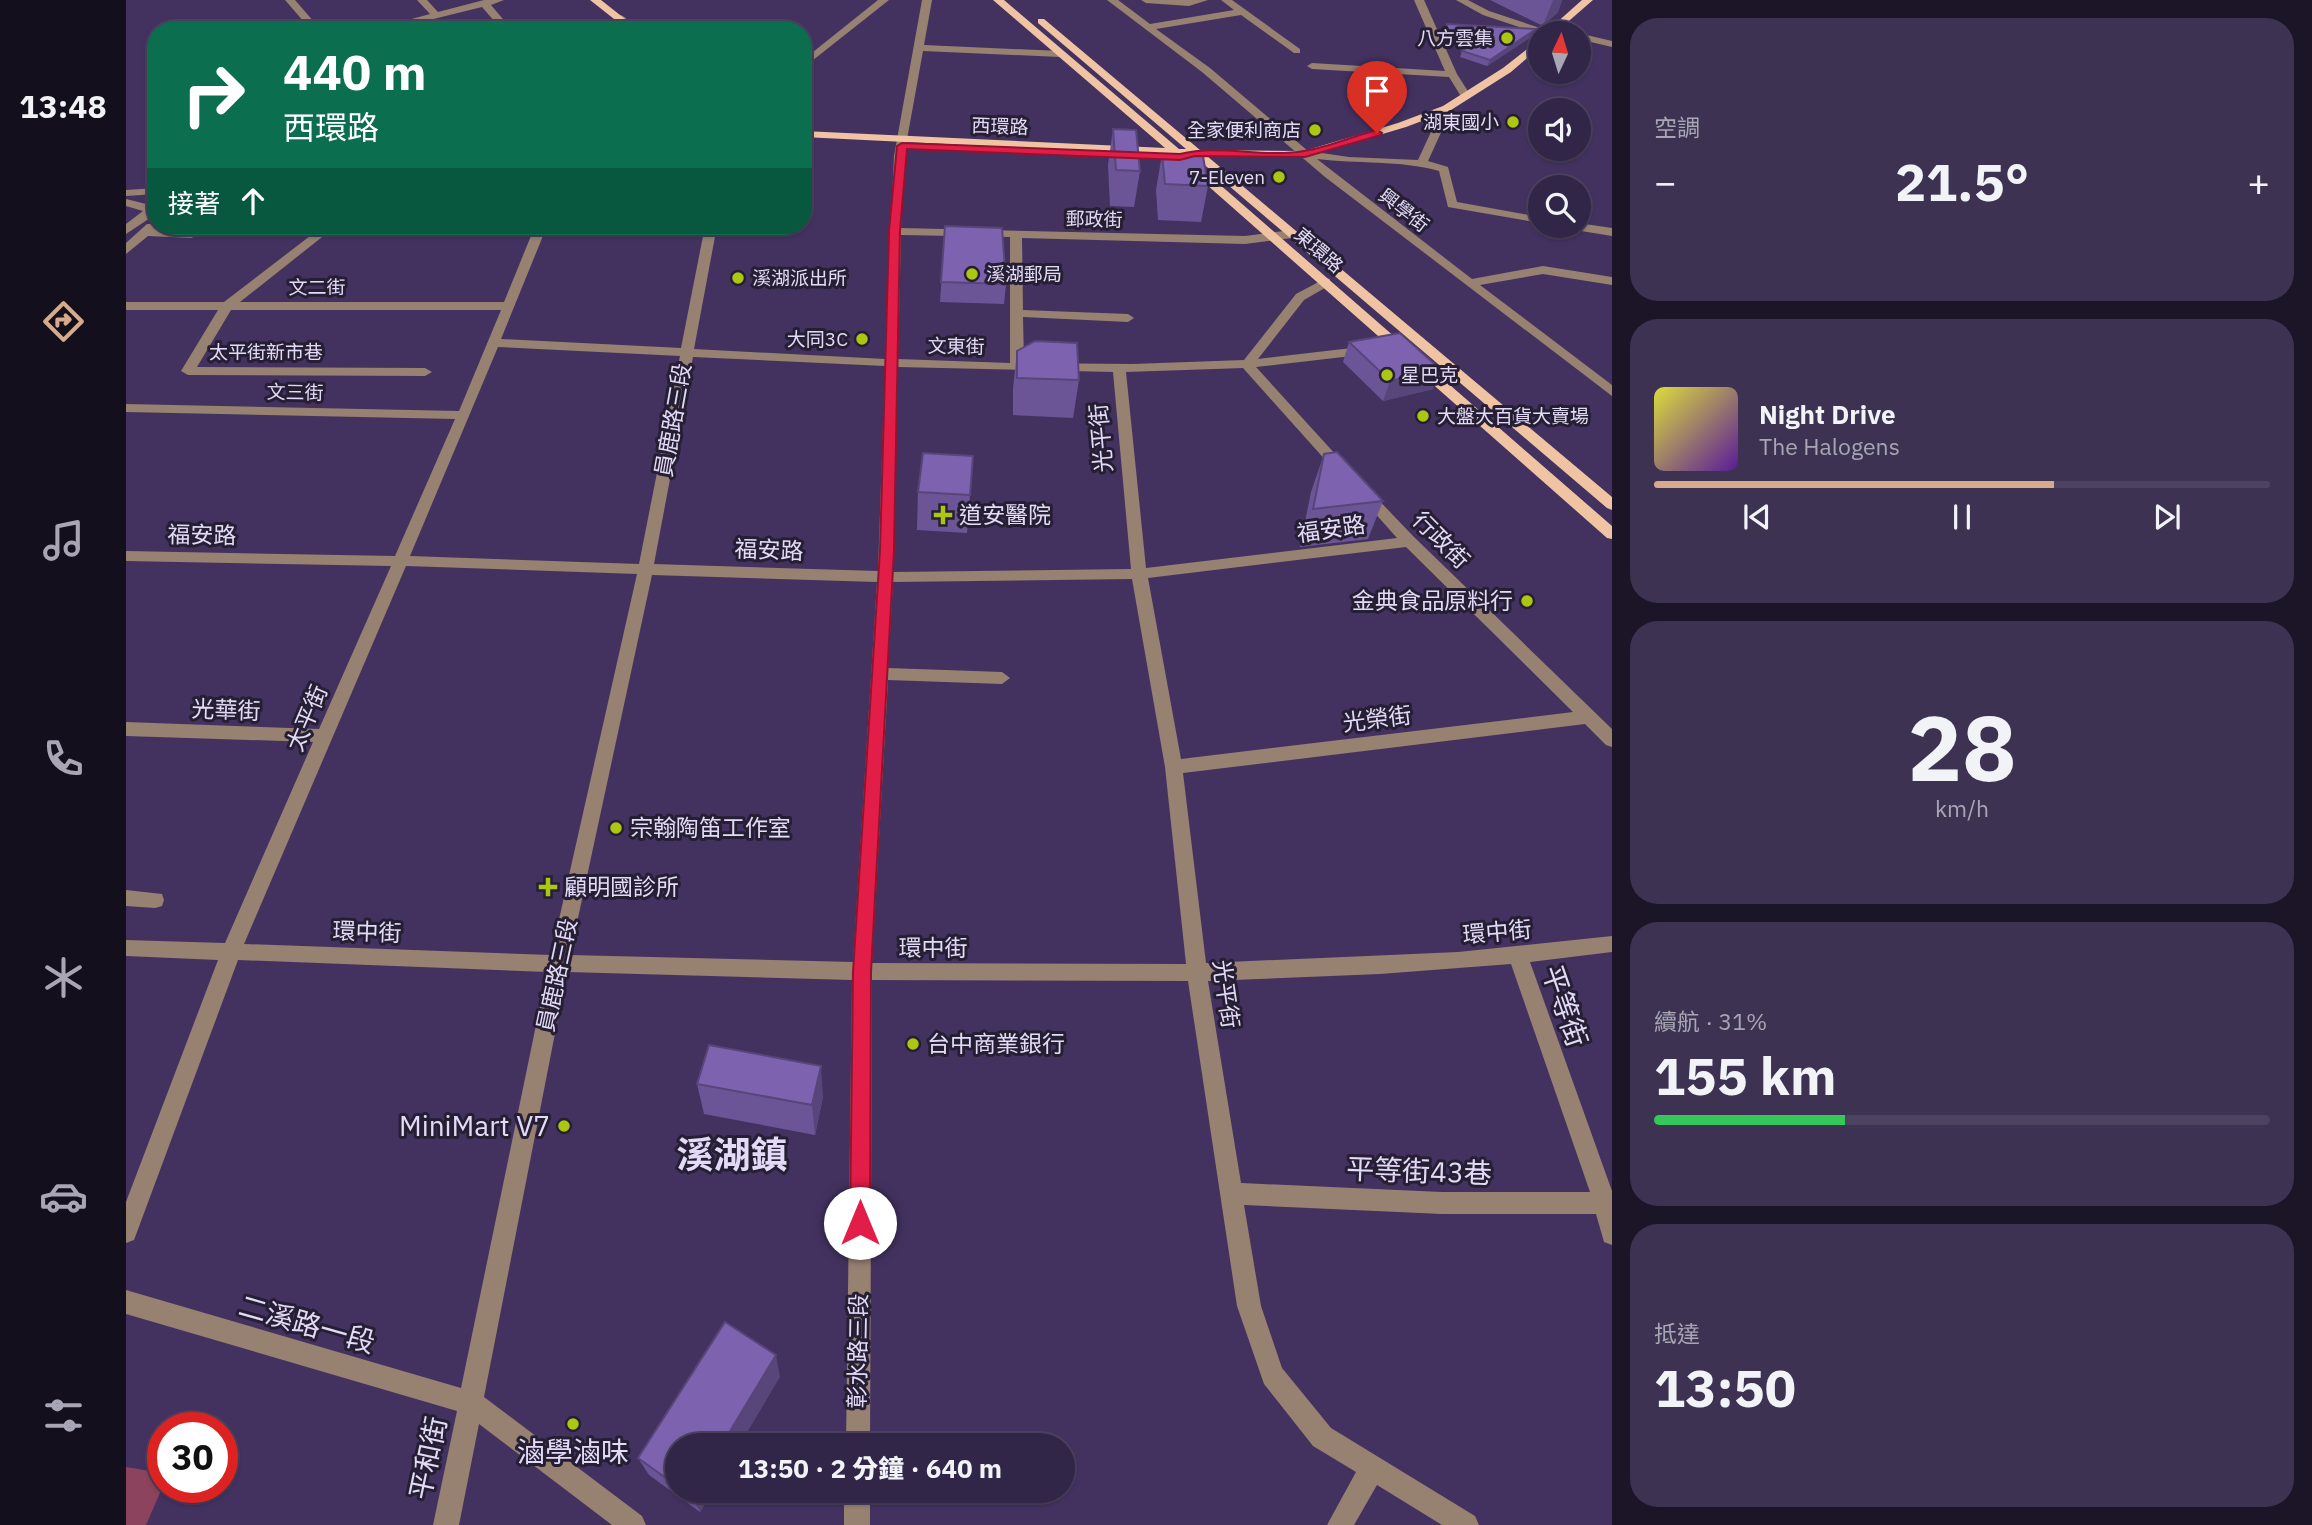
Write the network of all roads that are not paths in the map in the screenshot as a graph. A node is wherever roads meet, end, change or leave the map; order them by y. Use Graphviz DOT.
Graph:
graph roads {
  1 [pos="291,0"];
  2 [pos="422,0"];
  3 [pos="499,0"];
  4 [pos="595,0"];
  5 [pos="884,0"];
  6 [pos="927,0"];
  7 [pos="998,0"];
  8 [pos="1016,0"];
  9 [pos="1112,0"];
  10 [pos="1146,0"];
  11 [pos="1203,0"];
  12 [pos="1226,0"];
  13 [pos="1419,0"];
  14 [pos="1461,0"];
  15 [pos="1588,0"];
  16 [pos="484,3"];
  17 [pos="1242,12"];
  18 [pos="436,15"];
  19 [pos="621,18"];
  20 [pos="308,21"];
  21 [pos="412,21"];
  22 [pos="499,21"];
  23 [pos="620,21"];
  24 [pos="624,21"];
  25 [pos="1563,21"];
  26 [pos="1528,25"];
  27 [pos="1148,27"];
  28 [pos="1591,39"];
  29 [pos="1612,44"];
  30 [pos="919,48"];
  31 [pos="1297,51"];
  32 [pos="1528,52"];
  33 [pos="1060,54"];
  34 [pos="812,58"];
  35 [pos="1312,66"];
  36 [pos="1452,74"];
  37 [pos="1466,96"];
  38 [pos="1447,108"];
  39 [pos="812,135"];
  40 [pos="812,141"];
  41 [pos="903,143"];
  42 [pos="1195,153"];
  43 [pos="1176,154"];
  44 [pos="1305,154"];
  45 [pos="1422,163"];
  46 [pos="147,192"];
  47 [pos="126,193"];
  48 [pos="126,202"];
  49 [pos="147,207"];
  50 [pos="147,214"];
  51 [pos="1528,218"];
  52 [pos="147,229"];
  53 [pos="1591,229"];
  54 [pos="126,230"];
  55 [pos="895,231"];
  56 [pos="144,232"];
  57 [pos="147,232"];
  58 [pos="1612,232"];
  59 [pos="1016,234"];
  60 [pos="1292,234"];
  61 [pos="318,235"];
  62 [pos="537,235"];
  63 [pos="709,235"];
  64 [pos="1276,238"];
  65 [pos="126,250"];
  66 [pos="1612,281"];
  67 [pos="1326,282"];
  68 [pos="1468,283"];
  69 [pos="126,306"];
  70 [pos="227,306"];
  71 [pos="508,306"];
  72 [pos="1016,313"];
  73 [pos="1128,318"];
  74 [pos="1417,341"];
  75 [pos="492,342"];
  76 [pos="1398,345"];
  77 [pos="686,352"];
  78 [pos="893,365"];
  79 [pos="1247,365"];
  80 [pos="1017,367"];
  81 [pos="1119,370"];
  82 [pos="425,372"];
  83 [pos="1612,391"];
  84 [pos="126,408"];
  85 [pos="464,415"];
  86 [pos="1612,505"];
  87 [pos="1612,534"];
  88 [pos="1409,541"];
  89 [pos="126,556"];
  90 [pos="400,561"];
  91 [pos="646,568"];
  92 [pos="1139,574"];
  93 [pos="886,577"];
  94 [pos="880,674"];
  95 [pos="1002,678"];
  96 [pos="1586,717"];
  97 [pos="126,729"];
  98 [pos="324,736"];
  99 [pos="1612,740"];
  100 [pos="1174,767"];
  101 [pos="126,898"];
  102 [pos="155,900"];
  103 [pos="1612,944"];
  104 [pos="126,948"];
  105 [pos="231,952"];
  106 [pos="1518,956"];
  107 [pos="559,963"];
  108 [pos="862,972"];
  109 [pos="1197,974"];
  110 [pos="1231,1193"];
  111 [pos="1605,1203"];
  112 [pos="126,1232"];
  113 [pos="1612,1234"];
  114 [pos="126,1301"];
  115 [pos="471,1403"];
  116 [pos="858,1433"];
  117 [pos="1373,1468"];
  118 [pos="857,1503"];
  119 [pos="446,1525"];
  120 [pos="633,1525"];
  121 [pos="857,1525"];
  122 [pos="1340,1525"];
  123 [pos="1466,1525"];
  1 -- 20 [label="street"];
  2 -- 18 [label="street"];
  3 -- 16 [label="street"];
  4 -- 19 [label="main road"];
  5 -- 34 [label="street"];
  6 -- 30 [label="street, 彰水路三段"];
  7 -- 33 [label="main road, 東環路"];
  8 -- 42 [label="main road, 東環路"];
  9 -- 27 [label="street, 興學街"];
  10 -- 11 [label="street"];
  12 -- 17 [label="street"];
  13 -- 36 [label="street"];
  14 -- 26 [label="street"];
  15 -- 25 [label="main road"];
  16 -- 18 [label="street"];
  16 -- 22 [label="street"];
  17 -- 27 [label="street"];
  17 -- 31 [label="street"];
  18 -- 21 [label="street"];
  19 -- 23 [label="street"];
  19 -- 24 [label="main road"];
  27 -- 44 [label="street, 興學街"];
  28 -- 29 [label="street"];
  30 -- 33 [label="street"];
  30 -- 41 [label="street, 彰水路三段"];
  32 -- 37 [label="main road, 西環路"];
  33 -- 43 [label="main road, 東環路"];
  35 -- 36 [label="street"];
  36 -- 37 [label="street"];
  37 -- 38 [label="main road, 西環路"];
  38 -- 44 [label="main road, 西環路"];
  38 -- 45 [label="street"];
  39 -- 41 [label="main road, 西環路"];
  40 -- 41 [label="main road, 西環路"];
  41 -- 43 [label="main road, 西環路"];
  41 -- 55 [label="street, 彰水路三段"];
  42 -- 43 [label="main road, 西環路"];
  42 -- 44 [label="main road, 西環路"];
  42 -- 60 [label="main road, 東環路"];
  43 -- 64 [label="main road, 東環路"];
  44 -- 45 [label="street"];
  44 -- 68 [label="street, 興學街"];
  45 -- 51 [label="street"];
  46 -- 47 [label="street"];
  48 -- 49 [label="street"];
  50 -- 54 [label="street"];
  52 -- 56 [label="street"];
  53 -- 58 [label="street"];
  55 -- 59 [label="street, 郵政街"];
  55 -- 78 [label="street, 彰水路三段"];
  56 -- 57 [label="street"];
  56 -- 65 [label="street"];
  59 -- 64 [label="street, 郵政街"];
  59 -- 72 [label="street"];
  60 -- 64 [label="street, 郵政街"];
  60 -- 74 [label="main road, 東環路"];
  61 -- 70 [label="street, 太平街新市巷"];
  62 -- 71 [label="street, 太平街"];
  63 -- 77 [label="street, 員鹿路三段"];
  64 -- 67 [label="main road, 東環路"];
  66 -- 68 [label="street"];
  67 -- 76 [label="main road, 東環路"];
  67 -- 79 [label="street"];
  68 -- 83 [label="street, 興學街"];
  69 -- 70 [label="street, 文二街"];
  70 -- 71 [label="street, 文二街"];
  70 -- 82 [label="street, 太平街新市巷"];
  71 -- 75 [label="street, 太平街"];
  72 -- 73 [label="street"];
  72 -- 80 [label="street"];
  74 -- 76 [label="street, 文東街"];
  74 -- 86 [label="main road, 東環路"];
  75 -- 77 [label="street, 文東街"];
  75 -- 85 [label="street, 太平街"];
  76 -- 79 [label="street, 文東街"];
  76 -- 87 [label="main road, 東環路"];
  77 -- 78 [label="street, 文東街"];
  77 -- 91 [label="street, 員鹿路三段"];
  78 -- 80 [label="street, 文東街"];
  78 -- 93 [label="street, 彰水路三段"];
  79 -- 81 [label="street, 文東街"];
  79 -- 88 [label="street, 行政街"];
  80 -- 81 [label="street, 文東街"];
  81 -- 92 [label="street, 光平街"];
  84 -- 85 [label="street, 文三街"];
  85 -- 90 [label="street, 太平街"];
  88 -- 92 [label="street, 福安路"];
  88 -- 96 [label="street, 行政街"];
  89 -- 90 [label="street, 福安路"];
  90 -- 91 [label="street, 福安路"];
  90 -- 98 [label="street, 太平街"];
  91 -- 93 [label="street, 福安路"];
  91 -- 107 [label="street, 員鹿路三段"];
  92 -- 93 [label="street, 福安路"];
  92 -- 100 [label="street, 光平街"];
  93 -- 94 [label="street, 彰水路三段"];
  94 -- 95 [label="street"];
  94 -- 108 [label="street, 彰水路三段"];
  96 -- 99 [label="street, 行政街"];
  96 -- 100 [label="street, 光榮街"];
  97 -- 98 [label="street, 光華街"];
  98 -- 105 [label="street, 太平街"];
  100 -- 109 [label="street, 光平街"];
  101 -- 102 [label="street"];
  103 -- 106 [label="street, 環中街"];
  104 -- 105 [label="street, 環中街"];
  105 -- 107 [label="street, 環中街"];
  105 -- 112 [label="street, 太平街"];
  106 -- 109 [label="street, 環中街"];
  106 -- 111 [label="street, 平等街"];
  107 -- 108 [label="street, 環中街"];
  107 -- 115 [label="street, 員鹿路三段"];
  108 -- 109 [label="street, 環中街"];
  108 -- 116 [label="street, 彰水路三段"];
  109 -- 110 [label="street, 光平街"];
  110 -- 111 [label="street, 平等街43巷"];
  110 -- 117 [label="street, 光平街"];
  111 -- 113 [label="street, 平等街"];
  114 -- 115 [label="street, 二溪路一段"];
  115 -- 119 [label="street, 平和街"];
  115 -- 120 [label="street"];
  117 -- 122 [label="street"];
  117 -- 123 [label="street, 光平街"];
  118 -- 121 [label="street"];
}
